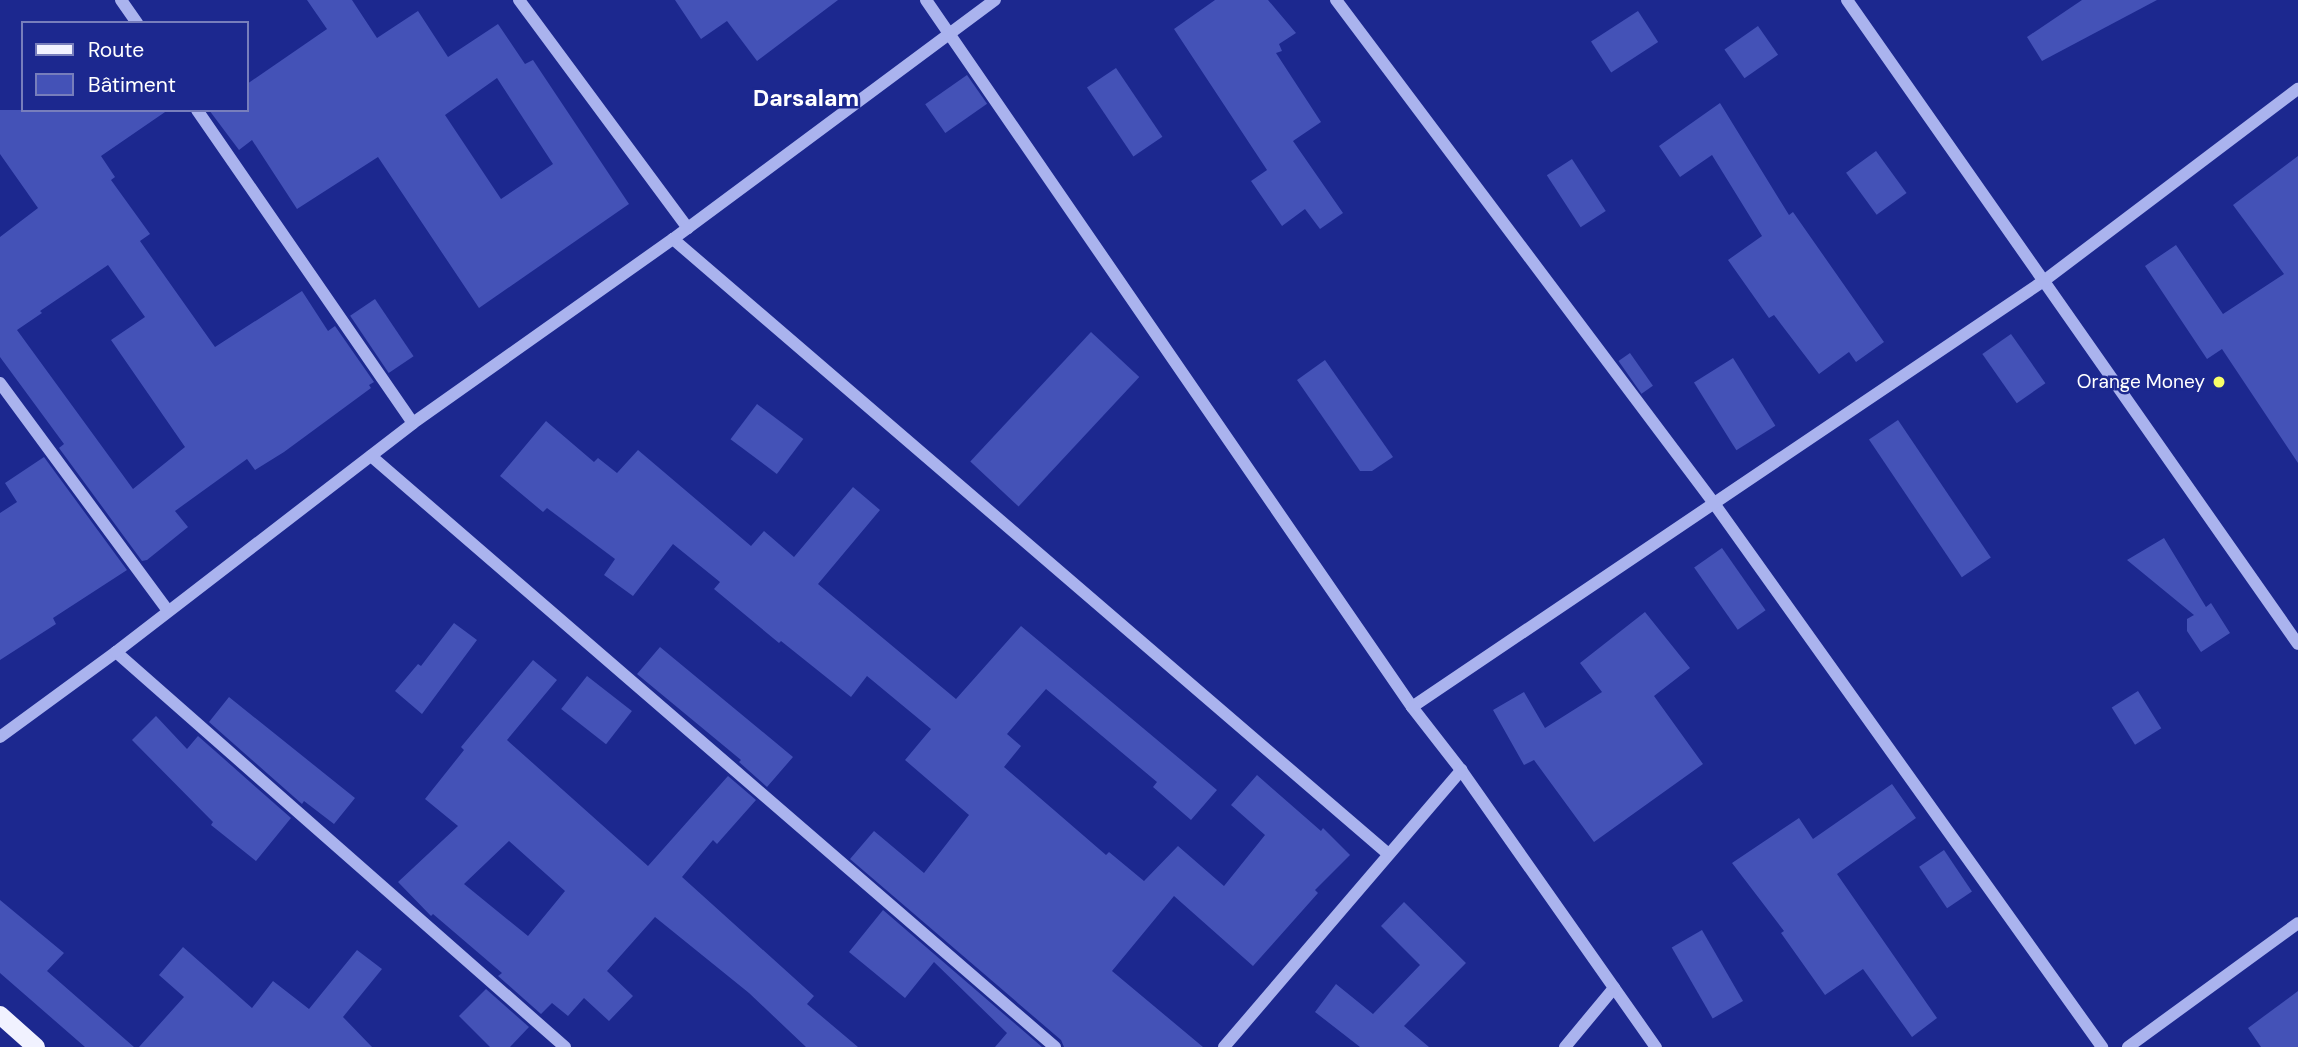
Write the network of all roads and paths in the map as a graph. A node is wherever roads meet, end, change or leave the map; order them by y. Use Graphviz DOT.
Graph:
graph roads {
  1 [pos="121,0"];
  2 [pos="519,0"];
  3 [pos="926,0"];
  4 [pos="995,0"];
  5 [pos="1336,0"];
  6 [pos="1847,0"];
  7 [pos="136,21"];
  8 [pos="950,33"];
  9 [pos="2298,89"];
  10 [pos="198,112"];
  11 [pos="688,228"];
  12 [pos="673,239"];
  13 [pos="2045,280"];
  14 [pos="0,383"];
  15 [pos="413,423"];
  16 [pos="370,456"];
  17 [pos="1713,502"];
  18 [pos="168,611"];
  19 [pos="2298,643"];
  20 [pos="116,652"];
  21 [pos="1412,707"];
  22 [pos="0,737"];
  23 [pos="1461,770"];
  24 [pos="1387,853"];
  25 [pos="2298,923"];
  26 [pos="1614,988"];
  27 [pos="0,1015"];
  28 [pos="36,1047"];
  29 [pos="565,1047"];
  30 [pos="1055,1047"];
  31 [pos="1224,1047"];
  32 [pos="1565,1047"];
  33 [pos="1656,1047"];
  34 [pos="2102,1047"];
  35 [pos="2128,1047"];
  1 -- 7 [label="street"];
  2 -- 11 [label="street"];
  3 -- 8 [label="street"];
  4 -- 8 [label="street"];
  5 -- 17 [label="street"];
  6 -- 13 [label="street"];
  8 -- 11 [label="street"];
  8 -- 21 [label="street"];
  9 -- 13 [label="street"];
  10 -- 15 [label="street"];
  11 -- 12 [label="street"];
  12 -- 15 [label="street"];
  12 -- 24 [label="street"];
  13 -- 17 [label="street"];
  13 -- 19 [label="street"];
  14 -- 18 [label="street"];
  15 -- 16 [label="street"];
  16 -- 18 [label="street"];
  16 -- 30 [label="street"];
  17 -- 21 [label="street"];
  17 -- 34 [label="street"];
  18 -- 20 [label="street"];
  20 -- 22 [label="street"];
  20 -- 29 [label="street"];
  21 -- 23 [label="street"];
  23 -- 24 [label="street"];
  23 -- 26 [label="street"];
  24 -- 31 [label="street"];
  25 -- 35 [label="street"];
  26 -- 32 [label="street"];
  26 -- 33 [label="street"];
  27 -- 28 [label="main road"];
}
